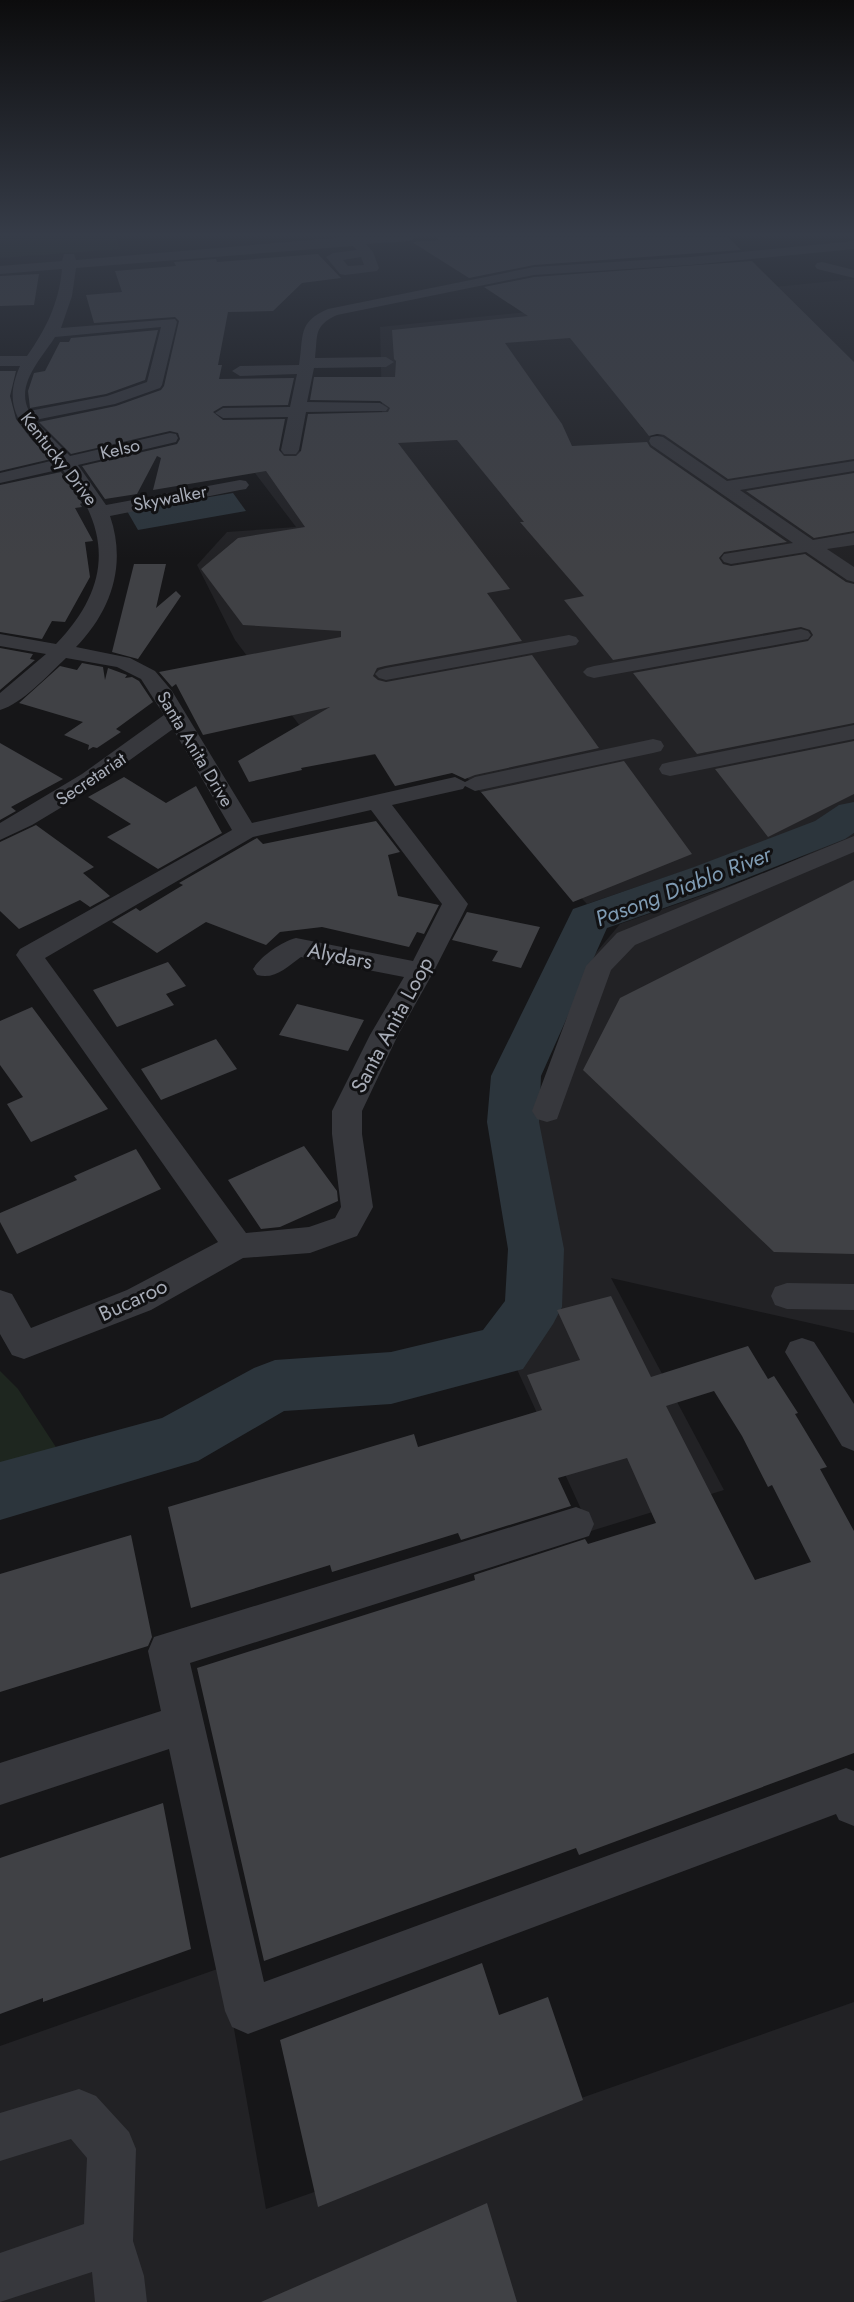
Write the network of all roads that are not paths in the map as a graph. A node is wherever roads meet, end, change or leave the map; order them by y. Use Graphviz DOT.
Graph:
graph roads {
  1 [pos="43,344"];
  2 [pos="164,344"];
  3 [pos="308,344"];
  4 [pos="0,361"];
  5 [pos="32,361"];
  6 [pos="386,362"];
  7 [pos="306,366"];
  8 [pos="240,371"];
  9 [pos="380,408"];
  10 [pos="298,410"];
  11 [pos="223,413"];
  12 [pos="25,417"];
  13 [pos="170,438"];
  14 [pos="657,441"];
  15 [pos="291,450"];
  16 [pos="66,462"];
  17 [pos="854,466"];
  18 [pos="0,478"];
  19 [pos="240,485"];
  20 [pos="724,487"];
  21 [pos="100,512"];
  22 [pos="854,539"];
  23 [pos="811,546"];
  24 [pos="731,558"];
  25 [pos="854,576"];
  26 [pos="801,635"];
  27 [pos="0,640"];
  28 [pos="569,641"];
  29 [pos="60,653"];
  30 [pos="594,672"];
  31 [pos="386,674"];
  32 [pos="0,703"];
  33 [pos="176,716"];
  34 [pos="854,732"];
  35 [pos="652,746"];
  36 [pos="670,769"];
  37 [pos="378,803"];
  38 [pos="245,832"];
  39 [pos="0,833"];
  40 [pos="854,843"];
  41 [pos="266,969"];
  42 [pos="421,971"];
  43 [pos="547,1111"];
  44 [pos="238,1246"];
  45 [pos="787,1296"];
  46 [pos="854,1297"];
  47 [pos="0,1304"];
  48 [pos="802,1352"];
  49 [pos="854,1435"];
  50 [pos="576,1524"];
  51 [pos="183,1724"];
  52 [pos="0,1784"];
  53 [pos="854,1805"];
  54 [pos="0,2137"];
  55 [pos="108,2241"];
  56 [pos="0,2278"];
  57 [pos="121,2302"];
  1 -- 5 [label="street, Kentucky Drive"];
  2 -- 12 [label="street"];
  3 -- 7 [label="street"];
  4 -- 5 [label="street"];
  5 -- 12 [label="street, Kentucky Drive"];
  6 -- 7 [label="street"];
  7 -- 8 [label="street"];
  7 -- 10 [label="street"];
  9 -- 10 [label="street"];
  10 -- 11 [label="street"];
  10 -- 15 [label="street"];
  12 -- 16 [label="street, Kentucky Drive"];
  13 -- 16 [label="street, Kelso"];
  14 -- 20 [label="street"];
  16 -- 18 [label="street, Kelso"];
  16 -- 21 [label="street, Kentucky Drive"];
  17 -- 20 [label="street"];
  19 -- 21 [label="street, Skywalker"];
  20 -- 23 [label="street"];
  21 -- 29 [label="street, Kentucky Drive"];
  22 -- 23 [label="street"];
  23 -- 24 [label="street"];
  23 -- 25 [label="street"];
  26 -- 30 [label="street"];
  27 -- 29 [label="street, Santa Anita Drive"];
  28 -- 31 [label="street"];
  29 -- 32 [label="street, Kentucky Drive"];
  29 -- 33 [label="street, Santa Anita Drive"];
  33 -- 38 [label="street, Santa Anita Drive"];
  33 -- 39 [label="street, Secretariat"];
  34 -- 36 [label="street"];
  35 -- 37 [label="street"];
  37 -- 38 [label="street"];
  37 -- 42 [label="street, Santa Anita Loop"];
  38 -- 44 [label="street"];
  40 -- 43 [label="street"];
  41 -- 42 [label="street, Alydars"];
  42 -- 44 [label="street, Santa Anita Loop"];
  44 -- 47 [label="street, Bucaroo"];
  45 -- 46 [label="street"];
  48 -- 49 [label="street"];
  50 -- 51 [label="street"];
  51 -- 52 [label="street"];
  51 -- 53 [label="street"];
  54 -- 55 [label="street"];
  55 -- 56 [label="street"];
  55 -- 57 [label="street"];
}
